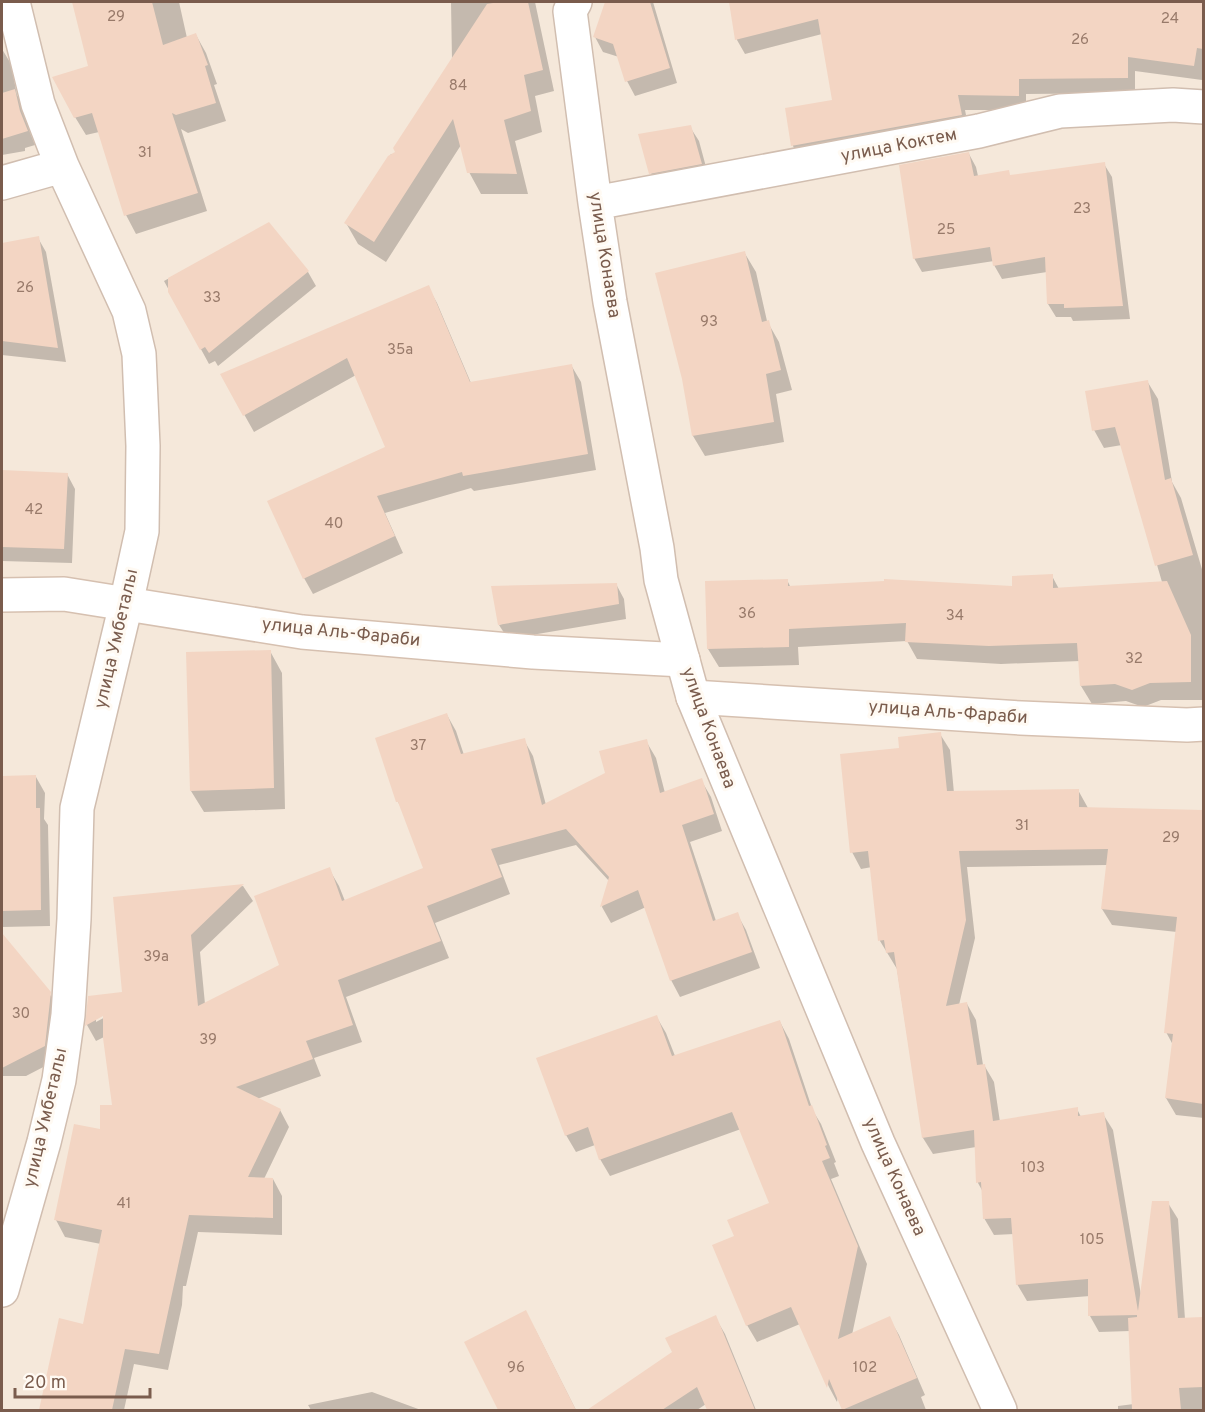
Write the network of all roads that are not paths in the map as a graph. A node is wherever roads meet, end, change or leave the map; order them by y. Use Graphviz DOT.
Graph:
graph roads {
  1 [pos="13,2"];
  2 [pos="571,5"];
  3 [pos="1203,107"];
  4 [pos="62,166"];
  5 [pos="2,183"];
  6 [pos="595,203"];
  7 [pos="2,595"];
  8 [pos="126,604"];
  9 [pos="683,660"];
  10 [pos="693,697"];
  11 [pos="1203,724"];
  12 [pos="2,1290"];
  13 [pos="1000,1410"];
  1 -- 4 [label="street, улица Умбеталы"];
  2 -- 6 [label="street, улица Конаева"];
  3 -- 6 [label="street, улица Коктем"];
  4 -- 5 [label="street"];
  4 -- 8 [label="street, улица Умбеталы"];
  6 -- 9 [label="street, улица Конаева"];
  7 -- 8 [label="street, улица Аль-Фараби"];
  8 -- 9 [label="street, улица Аль-Фараби"];
  8 -- 12 [label="street, улица Умбеталы"];
  9 -- 10 [label="street, улица Конаева"];
  10 -- 11 [label="street, улица Аль-Фараби"];
  10 -- 13 [label="street, улица Конаева"];
}
